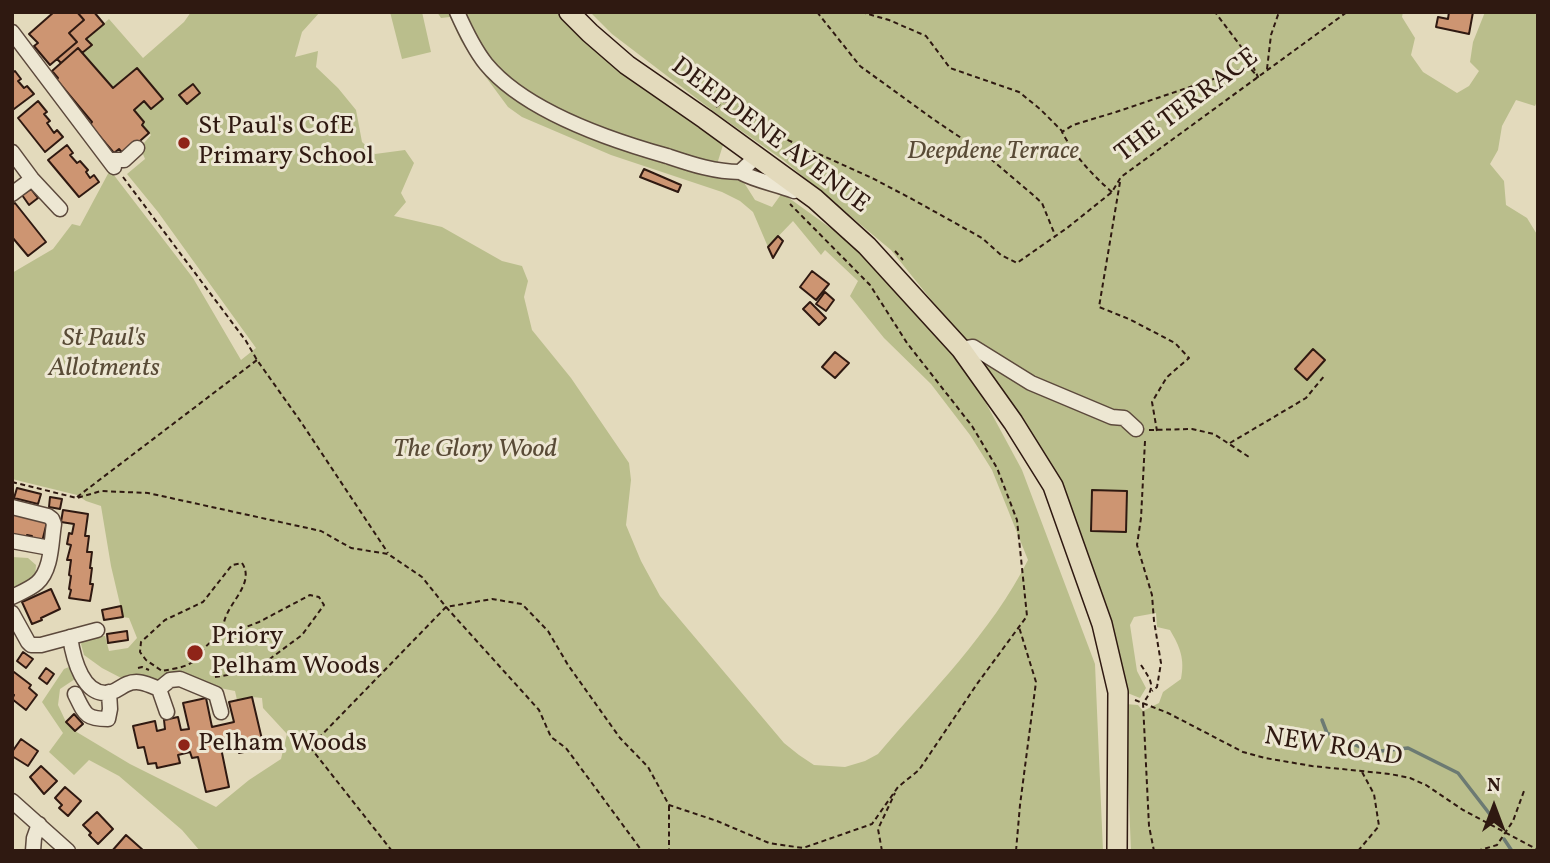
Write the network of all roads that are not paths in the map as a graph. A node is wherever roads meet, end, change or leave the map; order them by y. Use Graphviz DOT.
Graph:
graph roads {
  1 [pos="457,12"];
  2 [pos="569,12"];
  3 [pos="12,32"];
  4 [pos="137,149"];
  5 [pos="12,152"];
  6 [pos="756,157"];
  7 [pos="740,172"];
  8 [pos="32,179"];
  9 [pos="12,194"];
  10 [pos="815,199"];
  11 [pos="60,209"];
  12 [pos="961,349"];
  13 [pos="1136,429"];
  14 [pos="12,507"];
  15 [pos="12,541"];
  16 [pos="49,554"];
  17 [pos="12,597"];
  18 [pos="12,613"];
  19 [pos="97,630"];
  20 [pos="70,637"];
  21 [pos="159,689"];
  22 [pos="109,692"];
  23 [pos="75,694"];
  24 [pos="167,712"];
  25 [pos="221,712"];
  26 [pos="12,801"];
  27 [pos="39,824"];
  28 [pos="33,851"];
  29 [pos="68,851"];
  30 [pos="1117,851"];
  1 -- 7 [label="street"];
  2 -- 6 [label="highway, DEEPDENE AVENUE"];
  3 -- 4 [label="street"];
  5 -- 8 [label="street"];
  6 -- 7 [label="street"];
  6 -- 10 [label="highway, DEEPDENE AVENUE"];
  7 -- 10 [label="street"];
  8 -- 9 [label="street"];
  8 -- 11 [label="street"];
  10 -- 12 [label="highway, DEEPDENE AVENUE"];
  12 -- 13 [label="street"];
  12 -- 30 [label="highway, DEEPDENE AVENUE"];
  14 -- 16 [label="street"];
  15 -- 16 [label="street"];
  16 -- 17 [label="street"];
  18 -- 20 [label="street"];
  19 -- 20 [label="street"];
  20 -- 22 [label="street"];
  21 -- 22 [label="street"];
  21 -- 24 [label="street"];
  21 -- 25 [label="street"];
  22 -- 23 [label="street"];
  26 -- 27 [label="street"];
  27 -- 28 [label="street"];
  27 -- 29 [label="street"];
}
